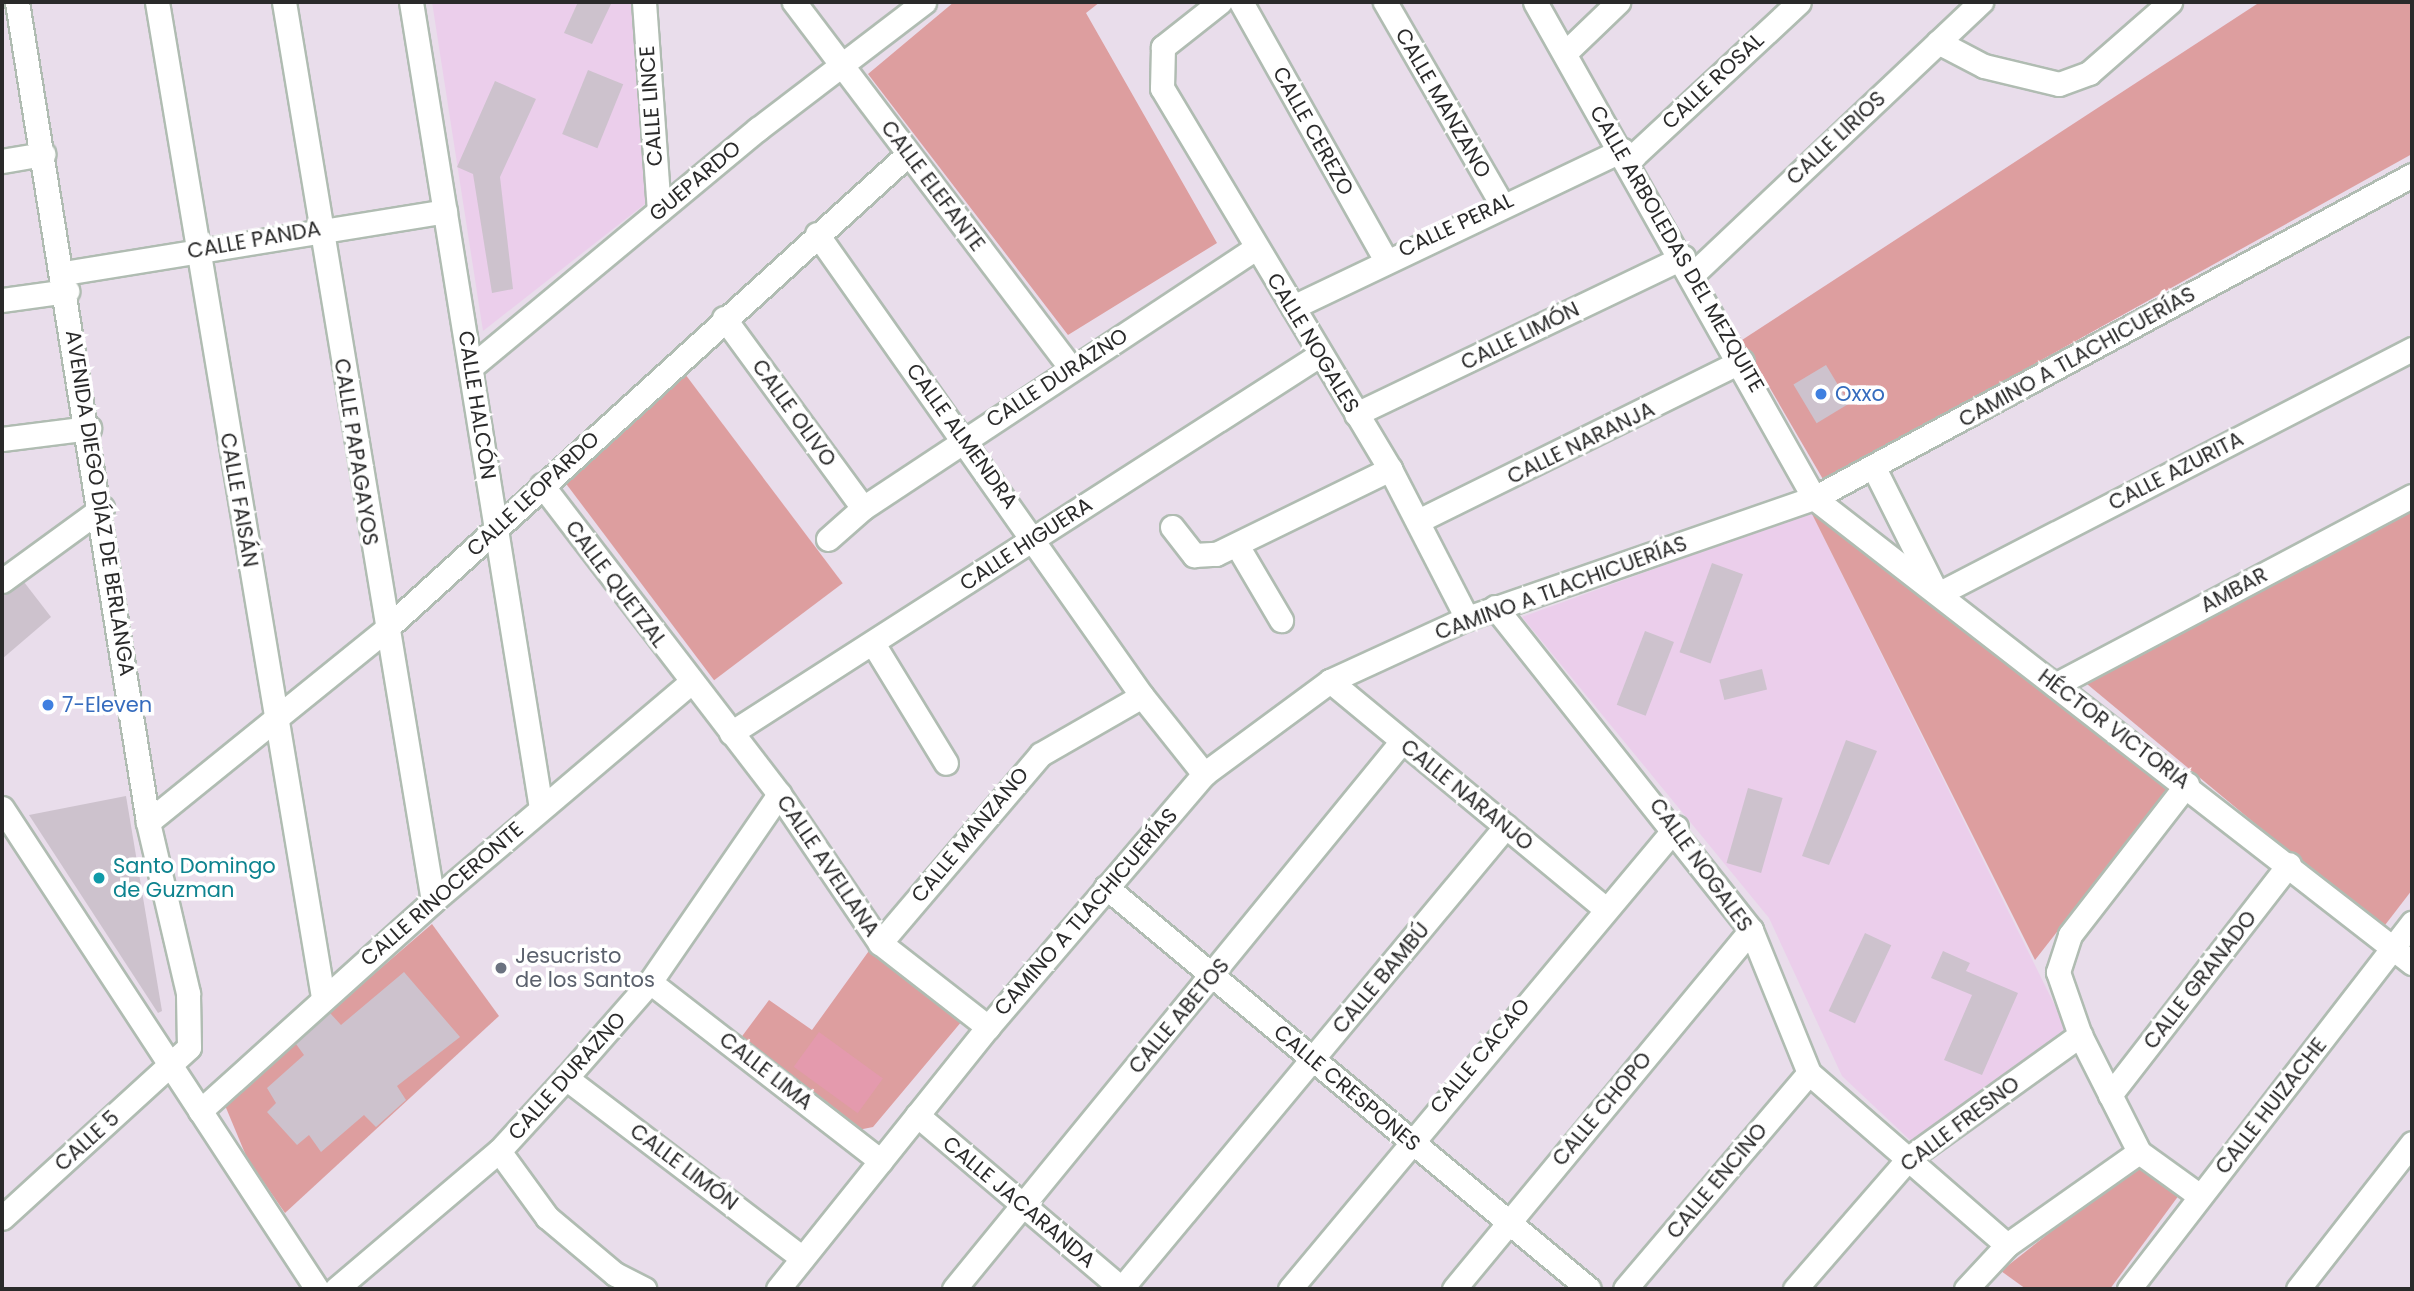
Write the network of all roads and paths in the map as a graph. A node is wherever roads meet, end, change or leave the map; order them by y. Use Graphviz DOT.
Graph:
graph roads {
  1 [pos="157,2"];
  2 [pos="284,2"];
  3 [pos="411,2"];
  4 [pos="644,2"];
  5 [pos="794,2"];
  6 [pos="924,2"];
  7 [pos="1220,2"];
  8 [pos="1241,2"];
  9 [pos="1385,2"];
  10 [pos="1535,2"];
  11 [pos="1618,2"];
  12 [pos="1799,2"];
  13 [pos="1981,2"];
  14 [pos="2170,2"];
  15 [pos="13,14"];
  16 [pos="1938,41"];
  17 [pos="1565,53"];
  18 [pos="841,63"];
  19 [pos="43,154"];
  20 [pos="908,154"];
  21 [pos="1625,155"];
  22 [pos="2,161"];
  23 [pos="2412,175"];
  24 [pos="1501,203"];
  25 [pos="659,210"];
  26 [pos="445,212"];
  27 [pos="319,229"];
  28 [pos="817,234"];
  29 [pos="1256,248"];
  30 [pos="196,250"];
  31 [pos="1385,259"];
  32 [pos="1687,266"];
  33 [pos="65,282"];
  34 [pos="2,300"];
  35 [pos="1293,307"];
  36 [pos="724,318"];
  37 [pos="2412,349"];
  38 [pos="1321,354"];
  39 [pos="1742,362"];
  40 [pos="471,367"];
  41 [pos="1072,369"];
  42 [pos="1356,414"];
  43 [pos="89,428"];
  44 [pos="966,438"];
  45 [pos="2,439"];
  46 [pos="1874,468"];
  47 [pos="1390,469"];
  48 [pos="542,485"];
  49 [pos="2412,496"];
  50 [pos="1814,498"];
  51 [pos="102,508"];
  52 [pos="863,508"];
  53 [pos="1418,521"];
  54 [pos="1172,527"];
  55 [pos="496,529"];
  56 [pos="1035,537"];
  57 [pos="828,539"];
  58 [pos="1238,547"];
  59 [pos="2,580"];
  60 [pos="1938,592"];
  61 [pos="1495,607"];
  62 [pos="1467,618"];
  63 [pos="1281,620"];
  64 [pos="386,629"];
  65 [pos="874,645"];
  66 [pos="1330,681"];
  67 [pos="690,683"];
  68 [pos="2055,685"];
  69 [pos="1142,696"];
  70 [pos="278,721"];
  71 [pos="731,733"];
  72 [pos="1402,741"];
  73 [pos="946,763"];
  74 [pos="1204,774"];
  75 [pos="2187,783"];
  76 [pos="779,794"];
  77 [pos="541,807"];
  78 [pos="2,808"];
  79 [pos="148,822"];
  80 [pos="1506,826"];
  81 [pos="1676,827"];
  82 [pos="2289,864"];
  83 [pos="1106,887"];
  84 [pos="433,901"];
  85 [pos="1604,908"];
  86 [pos="2412,923"];
  87 [pos="1751,930"];
  88 [pos="880,943"];
  89 [pos="2403,956"];
  90 [pos="1212,977"];
  91 [pos="650,982"];
  92 [pos="323,997"];
  93 [pos="988,1027"];
  94 [pos="2080,1035"];
  95 [pos="1314,1059"];
  96 [pos="173,1065"];
  97 [pos="1809,1073"];
  98 [pos="565,1078"];
  99 [pos="2110,1095"];
  100 [pos="200,1111"];
  101 [pos="917,1115"];
  102 [pos="1410,1140"];
  103 [pos="2412,1143"];
  104 [pos="499,1152"];
  105 [pos="2139,1152"];
  106 [pos="1909,1157"];
  107 [pos="881,1161"];
  108 [pos="2200,1196"];
  109 [pos="1022,1206"];
  110 [pos="2,1218"];
  111 [pos="1508,1222"];
  112 [pos="2007,1244"];
  113 [pos="802,1258"];
  114 [pos="317,1289"];
  115 [pos="337,1289"];
  116 [pos="644,1289"];
  117 [pos="778,1289"];
  118 [pos="954,1289"];
  119 [pos="1121,1289"];
  120 [pos="1290,1289"];
  121 [pos="1454,1289"];
  122 [pos="1589,1289"];
  123 [pos="1625,1289"];
  124 [pos="1795,1289"];
  125 [pos="1966,1289"];
  126 [pos="2129,1289"];
  127 [pos="2298,1289"];
  1 -- 30 [label="street, CALLE FAISÁN"];
  2 -- 27 [label="street, CALLE PAPAGAYOS"];
  3 -- 26 [label="street, CALLE HALCÓN"];
  4 -- 25 [label="street, CALLE LINCE"];
  5 -- 18 [label="street, CALLE ELEFANTE"];
  6 -- 18 [label="street, GUEPARDO"];
  7 -- 29 [label="street, CALLE NOGALES"];
  8 -- 31 [label="street, CALLE CEREZO"];
  9 -- 24 [label="street, CALLE MANZANO"];
  10 -- 17 [label="street, CALLE ARBOLEDAS DEL MEZQUITE"];
  11 -- 17 [label="street"];
  12 -- 21 [label="street, CALLE ROSAL"];
  13 -- 16 [label="street, CALLE LIRIOS"];
  14 -- 16 [label="street"];
  15 -- 19 [label="street, AVENIDA DIEGO DÍAZ DE BERLANGA"];
  16 -- 32 [label="street, CALLE LIRIOS"];
  17 -- 21 [label="street, CALLE ARBOLEDAS DEL MEZQUITE"];
  18 -- 20 [label="street, CALLE ELEFANTE"];
  18 -- 25 [label="street, GUEPARDO"];
  19 -- 22 [label="street"];
  19 -- 33 [label="street, AVENIDA DIEGO DÍAZ DE BERLANGA"];
  20 -- 28 [label="street, CALLE LEOPARDO"];
  20 -- 41 [label="street, CALLE ELEFANTE"];
  21 -- 24 [label="street, CALLE PERAL"];
  21 -- 32 [label="street, CALLE ARBOLEDAS DEL MEZQUITE"];
  23 -- 46 [label="street, CAMINO A TLACHICUERÍAS"];
  24 -- 31 [label="street, CALLE PERAL"];
  25 -- 40 [label="street, GUEPARDO"];
  26 -- 27 [label="street, CALLE PANDA"];
  26 -- 40 [label="street, CALLE HALCÓN"];
  27 -- 30 [label="street, CALLE PANDA"];
  27 -- 64 [label="street, CALLE PAPAGAYOS"];
  28 -- 36 [label="street, CALLE LEOPARDO"];
  28 -- 44 [label="street, CALLE ALMENDRA"];
  29 -- 35 [label="street, CALLE NOGALES"];
  29 -- 41 [label="street, CALLE DURAZNO"];
  30 -- 33 [label="street, CALLE PANDA"];
  30 -- 70 [label="street, CALLE FAISÁN"];
  31 -- 35 [label="street, CALLE PERAL"];
  32 -- 39 [label="street, CALLE ARBOLEDAS DEL MEZQUITE"];
  32 -- 42 [label="street, CALLE LIMÓN"];
  33 -- 34 [label="street, CALLE PANDA"];
  33 -- 43 [label="street, AVENIDA DIEGO DÍAZ DE BERLANGA"];
  35 -- 38 [label="street, CALLE NOGALES"];
  36 -- 48 [label="street, CALLE LEOPARDO"];
  36 -- 52 [label="street, CALLE OLIVO"];
  37 -- 60 [label="street, CALLE AZURITA"];
  38 -- 42 [label="street, CALLE NOGALES"];
  38 -- 56 [label="street, CALLE HIGUERA"];
  39 -- 50 [label="street, CALLE ARBOLEDAS DEL MEZQUITE"];
  39 -- 53 [label="street, CALLE NARANJA"];
  40 -- 55 [label="street, CALLE HALCÓN"];
  41 -- 44 [label="street, CALLE DURAZNO"];
  42 -- 47 [label="street, CALLE NOGALES"];
  43 -- 45 [label="street"];
  43 -- 51 [label="street, AVENIDA DIEGO DÍAZ DE BERLANGA"];
  44 -- 52 [label="street, CALLE DURAZNO"];
  44 -- 56 [label="street, CALLE ALMENDRA"];
  46 -- 50 [label="street, CAMINO A TLACHICUERÍAS"];
  46 -- 60 [label="street"];
  47 -- 53 [label="street, CALLE NOGALES"];
  47 -- 58 [label="street"];
  48 -- 55 [label="street, CALLE LEOPARDO"];
  48 -- 67 [label="street, CALLE QUETZAL"];
  49 -- 68 [label="street, AMBAR"];
  50 -- 60 [label="street, HÉCTOR VICTORIA"];
  50 -- 61 [label="street, CAMINO A TLACHICUERÍAS"];
  51 -- 59 [label="street"];
  51 -- 79 [label="street, AVENIDA DIEGO DÍAZ DE BERLANGA"];
  52 -- 57 [label="street, CALLE DURAZNO"];
  53 -- 62 [label="street, CALLE NOGALES"];
  54 -- 58 [label="street"];
  55 -- 64 [label="street, CALLE LEOPARDO"];
  55 -- 77 [label="street, CALLE HALCÓN"];
  56 -- 65 [label="street, CALLE HIGUERA"];
  56 -- 69 [label="street, CALLE ALMENDRA"];
  58 -- 63 [label="street"];
  60 -- 68 [label="street, HÉCTOR VICTORIA"];
  61 -- 62 [label="street, CAMINO A TLACHICUERÍAS"];
  61 -- 81 [label="street, CALLE NOGALES"];
  62 -- 66 [label="street, CAMINO A TLACHICUERÍAS"];
  64 -- 70 [label="street, CALLE LEOPARDO"];
  64 -- 84 [label="street, CALLE PAPAGAYOS"];
  65 -- 71 [label="street, CALLE HIGUERA"];
  65 -- 73 [label="street"];
  66 -- 72 [label="street, CALLE NARANJO"];
  66 -- 74 [label="street, CAMINO A TLACHICUERÍAS"];
  67 -- 71 [label="street, CALLE AVELLANA"];
  67 -- 77 [label="street, CALLE RINOCERONTE"];
  68 -- 75 [label="street, HÉCTOR VICTORIA"];
  69 -- 74 [label="street, CALLE ALMENDRA"];
  69 -- 88 [label="street, CALLE MANZANO"];
  70 -- 79 [label="street, CALLE LEOPARDO"];
  70 -- 92 [label="street, CALLE FAISÁN"];
  71 -- 76 [label="street, CALLE AVELLANA"];
  72 -- 80 [label="street, CALLE NARANJO"];
  72 -- 90 [label="street, CALLE ABETOS"];
  74 -- 83 [label="street, CAMINO A TLACHICUERÍAS"];
  75 -- 82 [label="street, HÉCTOR VICTORIA"];
  75 -- 94 [label="street"];
  76 -- 88 [label="street, CALLE AVELLANA"];
  76 -- 91 [label="street, CALLE DURAZNO"];
  77 -- 84 [label="street, CALLE RINOCERONTE"];
  78 -- 96 [label="street"];
  79 -- 96 [label="street, AVENIDA DIEGO DÍAZ DE BERLANGA"];
  80 -- 85 [label="street, CALLE NARANJO"];
  80 -- 95 [label="street, CALLE BAMBÚ"];
  81 -- 85 [label="street, CALLE CACAO"];
  81 -- 87 [label="street, CALLE NOGALES"];
  82 -- 89 [label="street, HÉCTOR VICTORIA"];
  82 -- 99 [label="street, CALLE GRANADO"];
  83 -- 90 [label="street, CALLE CRESPONES"];
  83 -- 93 [label="street, CAMINO A TLACHICUERÍAS"];
  84 -- 92 [label="street, CALLE RINOCERONTE"];
  85 -- 102 [label="street, CALLE CACAO"];
  86 -- 89 [label="street, CALLE HUIZACHE"];
  87 -- 97 [label="street, CALLE NOGALES"];
  87 -- 111 [label="street, CALLE CHOPO"];
  88 -- 93 [label="street, CALLE AVELLANA"];
  89 -- 108 [label="street, CALLE HUIZACHE"];
  90 -- 95 [label="street, CALLE CRESPONES"];
  90 -- 109 [label="street, CALLE ABETOS"];
  91 -- 98 [label="street, CALLE DURAZNO"];
  91 -- 107 [label="street, CALLE LIMA"];
  92 -- 100 [label="street, CALLE RINOCERONTE"];
  93 -- 101 [label="street, CAMINO A TLACHICUERÍAS"];
  94 -- 99 [label="street"];
  94 -- 106 [label="street, CALLE FRESNO"];
  95 -- 102 [label="street, CALLE CRESPONES"];
  95 -- 119 [label="street, CALLE BAMBÚ"];
  96 -- 100 [label="street"];
  96 -- 110 [label="street, CALLE 5"];
  97 -- 106 [label="street, CALLE NOGALES"];
  97 -- 123 [label="street, CALLE ENCINO"];
  98 -- 104 [label="street, CALLE DURAZNO"];
  98 -- 113 [label="street, CALLE LIMÓN"];
  99 -- 105 [label="street"];
  100 -- 114 [label="street"];
  101 -- 107 [label="street, CAMINO A TLACHICUERÍAS"];
  101 -- 109 [label="street, CALLE JACARANDA"];
  102 -- 111 [label="street, CALLE CRESPONES"];
  102 -- 120 [label="street, CALLE CACAO"];
  103 -- 127 [label="street"];
  104 -- 115 [label="street, CALLE DURAZNO"];
  104 -- 116 [label="street"];
  105 -- 108 [label="street"];
  105 -- 112 [label="street"];
  106 -- 112 [label="street, CALLE NOGALES"];
  106 -- 124 [label="street, CALLE FRESNO"];
  107 -- 113 [label="street, CAMINO A TLACHICUERÍAS"];
  108 -- 126 [label="street, CALLE HUIZACHE"];
  109 -- 118 [label="street, CALLE ABETOS"];
  109 -- 119 [label="street, CALLE JACARANDA"];
  111 -- 121 [label="street, CALLE CHOPO"];
  111 -- 122 [label="street, CALLE CRESPONES"];
  112 -- 125 [label="street"];
  113 -- 117 [label="street, CAMINO A TLACHICUERÍAS"];
}
